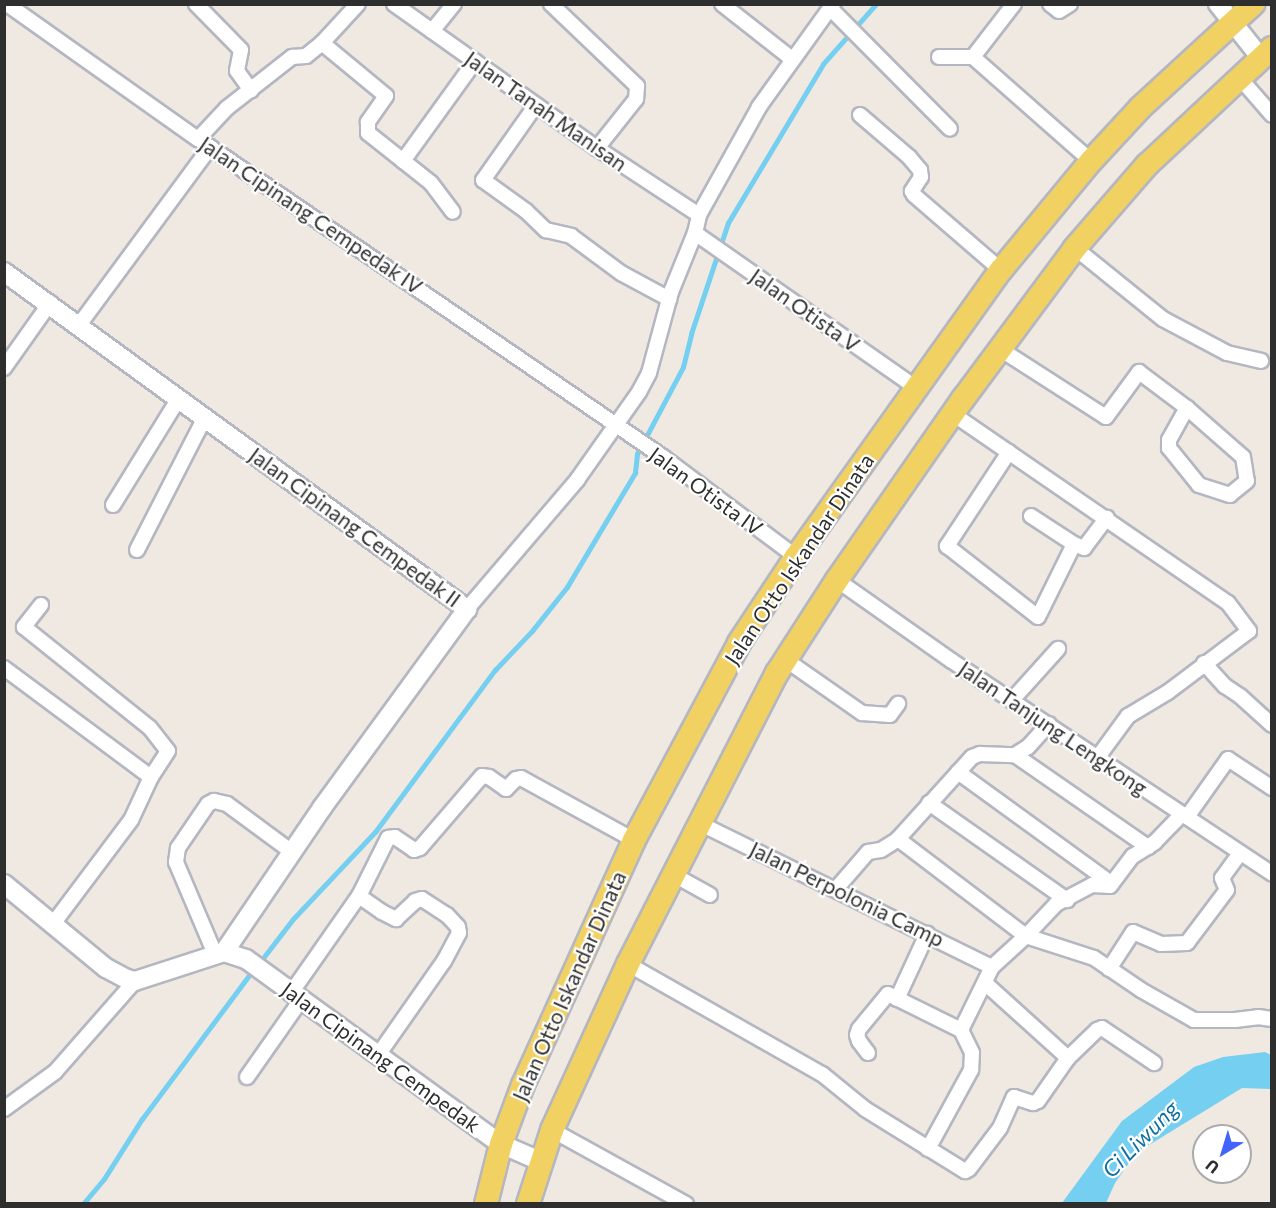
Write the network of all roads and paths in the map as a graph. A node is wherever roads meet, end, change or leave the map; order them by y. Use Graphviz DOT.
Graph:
graph roads {
  1 [pos="7,4"];
  2 [pos="196,4"];
  3 [pos="358,4"];
  4 [pos="394,4"];
  5 [pos="454,4"];
  6 [pos="551,4"];
  7 [pos="722,4"];
  8 [pos="1014,4"];
  9 [pos="1050,4"];
  10 [pos="1070,4"];
  11 [pos="1218,4"];
  12 [pos="1253,4"];
  13 [pos="831,6"];
  14 [pos="1233,22"];
  15 [pos="432,30"];
  16 [pos="322,43"];
  17 [pos="1266,53"];
  18 [pos="939,57"];
  19 [pos="973,57"];
  20 [pos="792,59"];
  21 [pos="475,61"];
  22 [pos="1239,77"];
  23 [pos="251,90"];
  24 [pos="536,105"];
  25 [pos="860,115"];
  26 [pos="1272,115"];
  27 [pos="950,129"];
  28 [pos="204,143"];
  29 [pos="597,148"];
  30 [pos="403,161"];
  31 [pos="1091,161"];
  32 [pos="453,212"];
  33 [pos="699,215"];
  34 [pos="694,233"];
  35 [pos="1075,248"];
  36 [pos="1001,270"];
  37 [pos="4,272"];
  38 [pos="669,299"];
  39 [pos="50,303"];
  40 [pos="79,325"];
  41 [pos="1000,349"];
  42 [pos="1261,361"];
  43 [pos="4,368"];
  44 [pos="915,387"];
  45 [pos="179,398"];
  46 [pos="1187,408"];
  47 [pos="953,414"];
  48 [pos="205,417"];
  49 [pos="616,426"];
  50 [pos="1009,452"];
  51 [pos="113,506"];
  52 [pos="1031,516"];
  53 [pos="1107,518"];
  54 [pos="1074,544"];
  55 [pos="136,550"];
  56 [pos="796,557"];
  57 [pos="837,580"];
  58 [pos="41,604"];
  59 [pos="467,609"];
  60 [pos="1058,649"];
  61 [pos="786,660"];
  62 [pos="1204,663"];
  63 [pos="4,668"];
  64 [pos="1012,700"];
  65 [pos="898,704"];
  66 [pos="1048,724"];
  67 [pos="1272,725"];
  68 [pos="1015,755"];
  69 [pos="1098,757"];
  70 [pos="958,772"];
  71 [pos="151,777"];
  72 [pos="1272,788"];
  73 [pos="929,803"];
  74 [pos="1185,816"];
  75 [pos="700,824"];
  76 [pos="898,839"];
  77 [pos="634,840"];
  78 [pos="1148,847"];
  79 [pos="292,852"];
  80 [pos="1240,853"];
  81 [pos="1272,874"];
  82 [pos="674,875"];
  83 [pos="4,884"];
  84 [pos="1112,884"];
  85 [pos="836,889"];
  86 [pos="710,895"];
  87 [pos="360,896"];
  88 [pos="1067,900"];
  89 [pos="53,924"];
  90 [pos="927,934"];
  91 [pos="1026,936"];
  92 [pos="220,953"];
  93 [pos="628,964"];
  94 [pos="992,967"];
  95 [pos="1108,969"];
  96 [pos="135,981"];
  97 [pos="985,983"];
  98 [pos="291,993"];
  99 [pos="897,999"];
  100 [pos="1272,1019"];
  101 [pos="961,1030"];
  102 [pos="868,1053"];
  103 [pos="379,1054"];
  104 [pos="1068,1058"];
  105 [pos="1154,1063"];
  106 [pos="248,1077"];
  107 [pos="4,1109"];
  108 [pos="552,1130"];
  109 [pos="501,1144"];
  110 [pos="928,1149"];
  111 [pos="540,1161"];
  112 [pos="486,1203"];
  113 [pos="528,1203"];
  114 [pos="686,1203"];
  1 -- 28 [label="street, Jalan Cipinang Cempedak IV"];
  2 -- 23 [label="street"];
  3 -- 16 [label="street"];
  4 -- 15 [label="street, Jalan Tanah Manisan"];
  5 -- 15 [label="street"];
  6 -- 29 [label="street"];
  7 -- 20 [label="street"];
  8 -- 19 [label="street"];
  9 -- 10 [label="street"];
  11 -- 14 [label="street"];
  12 -- 14 [label="main road, Jalan Otto Iskandar Dinata"];
  13 -- 20 [label="street"];
  13 -- 27 [label="street"];
  14 -- 17 [label="street"];
  14 -- 31 [label="main road, Jalan Otto Iskandar Dinata"];
  15 -- 21 [label="street, Jalan Tanah Manisan"];
  16 -- 23 [label="street"];
  16 -- 30 [label="street"];
  17 -- 22 [label="main road, Jalan Otto Iskandar Dinata"];
  18 -- 19 [label="street"];
  19 -- 31 [label="street"];
  20 -- 33 [label="street"];
  21 -- 24 [label="street, Jalan Tanah Manisan"];
  21 -- 30 [label="street"];
  22 -- 26 [label="street"];
  22 -- 35 [label="main road, Jalan Otto Iskandar Dinata"];
  23 -- 28 [label="street"];
  24 -- 29 [label="street, Jalan Tanah Manisan"];
  24 -- 38 [label="street"];
  25 -- 36 [label="street"];
  28 -- 40 [label="street"];
  28 -- 49 [label="street, Jalan Cipinang Cempedak IV"];
  29 -- 33 [label="street, Jalan Tanah Manisan"];
  30 -- 32 [label="street"];
  31 -- 36 [label="main road, Jalan Otto Iskandar Dinata"];
  33 -- 34 [label="street"];
  34 -- 38 [label="street"];
  34 -- 44 [label="street, Jalan Otista V"];
  35 -- 41 [label="main road, Jalan Otto Iskandar Dinata"];
  35 -- 42 [label="street"];
  36 -- 44 [label="main road, Jalan Otto Iskandar Dinata"];
  37 -- 39 [label="street, Jalan Cipinang Cempedak II"];
  38 -- 49 [label="street"];
  39 -- 40 [label="street, Jalan Cipinang Cempedak II"];
  39 -- 43 [label="street"];
  40 -- 45 [label="street, Jalan Cipinang Cempedak II"];
  41 -- 46 [label="street"];
  41 -- 47 [label="main road, Jalan Otto Iskandar Dinata"];
  44 -- 56 [label="main road, Jalan Otto Iskandar Dinata"];
  45 -- 48 [label="street, Jalan Cipinang Cempedak II"];
  45 -- 51 [label="street"];
  46 -- 46 [label="street"];
  47 -- 50 [label="street"];
  47 -- 57 [label="main road, Jalan Otto Iskandar Dinata"];
  48 -- 55 [label="street"];
  48 -- 59 [label="street, Jalan Cipinang Cempedak II"];
  49 -- 56 [label="street, Jalan Otista IV"];
  49 -- 59 [label="street"];
  50 -- 53 [label="street"];
  50 -- 54 [label="street"];
  52 -- 54 [label="street"];
  53 -- 54 [label="street"];
  53 -- 62 [label="street"];
  56 -- 77 [label="main road, Jalan Otto Iskandar Dinata"];
  57 -- 61 [label="main road, Jalan Otto Iskandar Dinata"];
  57 -- 64 [label="street, Jalan Tanjung Lengkong"];
  58 -- 71 [label="street"];
  59 -- 79 [label="street, Jalan Cipinang Cempedak II"];
  60 -- 64 [label="street"];
  61 -- 65 [label="street"];
  61 -- 75 [label="main road, Jalan Otto Iskandar Dinata"];
  62 -- 67 [label="street"];
  62 -- 69 [label="street"];
  63 -- 71 [label="street"];
  64 -- 66 [label="street, Jalan Tanjung Lengkong"];
  66 -- 68 [label="street"];
  66 -- 69 [label="street, Jalan Tanjung Lengkong"];
  68 -- 70 [label="street"];
  68 -- 78 [label="street"];
  69 -- 74 [label="street, Jalan Tanjung Lengkong"];
  70 -- 73 [label="street"];
  70 -- 84 [label="street"];
  71 -- 89 [label="street"];
  72 -- 74 [label="street"];
  73 -- 76 [label="street"];
  73 -- 88 [label="street"];
  74 -- 78 [label="street"];
  74 -- 80 [label="street, Jalan Tanjung Lengkong"];
  75 -- 82 [label="main road, Jalan Otto Iskandar Dinata"];
  75 -- 85 [label="street, Jalan Perpolonia Camp"];
  76 -- 85 [label="street"];
  76 -- 91 [label="street"];
  77 -- 87 [label="street"];
  77 -- 109 [label="main road, Jalan Otto Iskandar Dinata"];
  78 -- 84 [label="street"];
  79 -- 92 [label="street, Jalan Cipinang Cempedak II"];
  79 -- 92 [label="street"];
  80 -- 81 [label="street, Jalan Tanjung Lengkong"];
  80 -- 95 [label="street"];
  82 -- 86 [label="street"];
  82 -- 93 [label="main road, Jalan Otto Iskandar Dinata"];
  83 -- 89 [label="street"];
  84 -- 88 [label="street"];
  85 -- 90 [label="street, Jalan Perpolonia Camp"];
  87 -- 98 [label="street"];
  87 -- 103 [label="street"];
  88 -- 91 [label="street"];
  89 -- 96 [label="street"];
  90 -- 94 [label="street, Jalan Perpolonia Camp"];
  90 -- 99 [label="street"];
  91 -- 94 [label="street"];
  91 -- 95 [label="street"];
  92 -- 96 [label="street"];
  92 -- 98 [label="street, Jalan Cipinang Cempedak"];
  93 -- 108 [label="main road, Jalan Otto Iskandar Dinata"];
  93 -- 110 [label="street"];
  94 -- 97 [label="street"];
  95 -- 100 [label="street"];
  96 -- 107 [label="street"];
  97 -- 101 [label="street"];
  97 -- 104 [label="street"];
  98 -- 103 [label="street, Jalan Cipinang Cempedak"];
  98 -- 106 [label="street"];
  99 -- 101 [label="street"];
  99 -- 102 [label="street"];
  101 -- 110 [label="street"];
  103 -- 109 [label="street, Jalan Cipinang Cempedak"];
  104 -- 105 [label="street"];
  104 -- 110 [label="street"];
  108 -- 111 [label="main road, Jalan Otto Iskandar Dinata"];
  108 -- 114 [label="street"];
  109 -- 111 [label="street, Jalan Cipinang Cempedak"];
  109 -- 112 [label="main road, Jalan Otto Iskandar Dinata"];
  111 -- 113 [label="main road, Jalan Otto Iskandar Dinata"];
}
